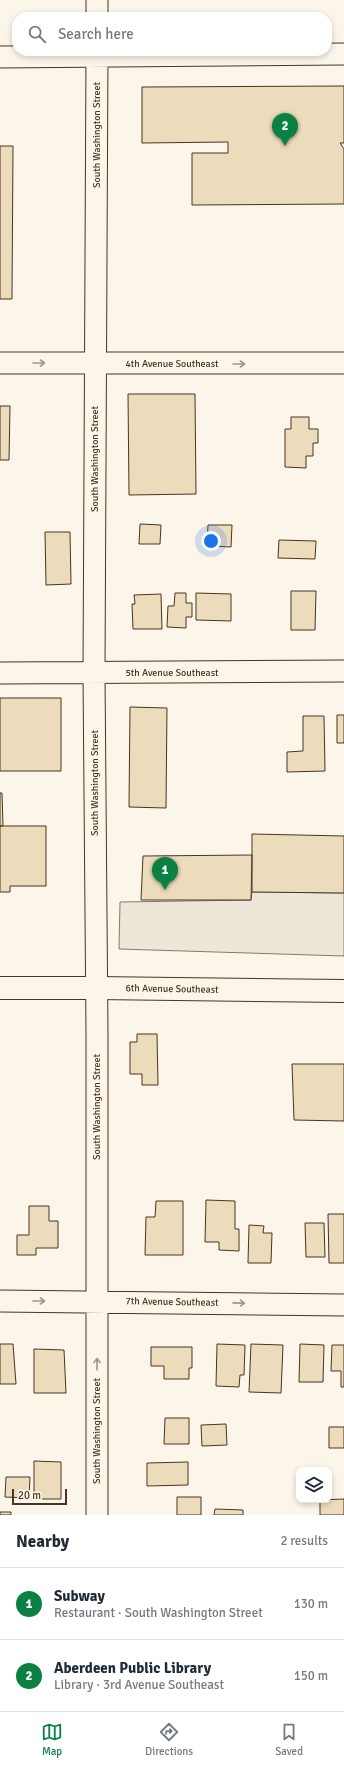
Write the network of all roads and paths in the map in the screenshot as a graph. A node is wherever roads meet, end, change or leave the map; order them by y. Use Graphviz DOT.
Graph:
graph roads {
  1 [pos="97,0"];
  2 [pos="97,12"];
  3 [pos="332,54"];
  4 [pos="344,54"];
  5 [pos="32,56"];
  6 [pos="97,56"];
  7 [pos="0,57"];
  8 [pos="344,363"];
  9 [pos="0,364"];
  10 [pos="95,365"];
  11 [pos="344,671"];
  12 [pos="0,673"];
  13 [pos="94,673"];
  14 [pos="0,988"];
  15 [pos="96,988"];
  16 [pos="344,992"];
  17 [pos="0,1301"];
  18 [pos="97,1301"];
  19 [pos="344,1305"];
  20 [pos="96,1515"];
  1 -- 2 [label="street"];
  3 -- 4 [label="street"];
  5 -- 7 [label="street"];
  6 -- 10 [label="street, South Washington Street"];
  10 -- 8 [label="street, 4th Avenue Southeast, one-way"];
  9 -- 10 [label="street, 4th Avenue Southeast, one-way"];
  10 -- 13 [label="street, South Washington Street"];
  11 -- 13 [label="street, 5th Avenue Southeast"];
  12 -- 13 [label="street, 5th Avenue Southeast"];
  13 -- 15 [label="street, South Washington Street"];
  14 -- 15 [label="highway, 6th Avenue Southeast"];
  15 -- 16 [label="highway, 6th Avenue Southeast"];
  15 -- 18 [label="street, South Washington Street"];
  17 -- 18 [label="street, 7th Avenue Southeast, one-way"];
  18 -- 19 [label="street, 7th Avenue Southeast, one-way"];
  20 -- 18 [label="street, South Washington Street, one-way"];
}
